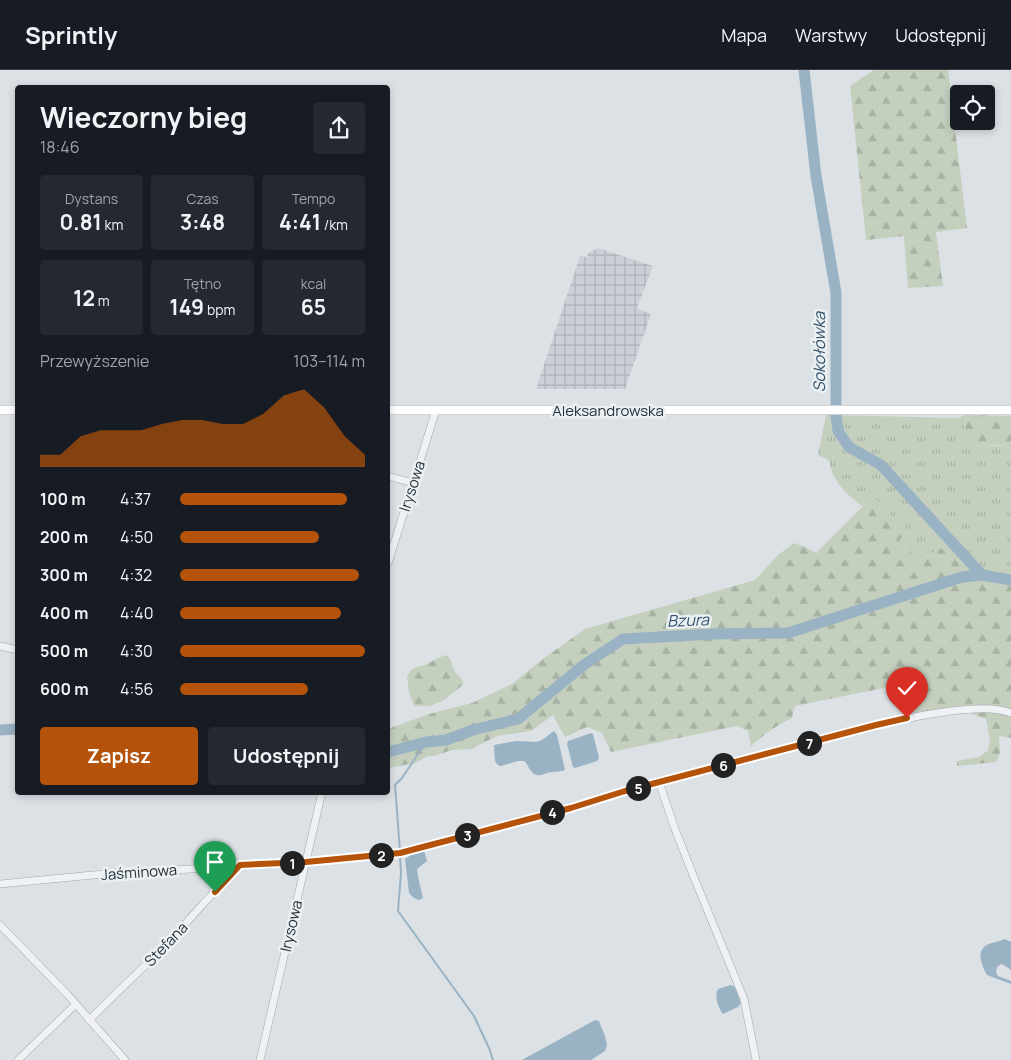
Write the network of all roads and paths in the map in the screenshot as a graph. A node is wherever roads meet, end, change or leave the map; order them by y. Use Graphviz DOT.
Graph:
graph roads {
  1 [pos="0,410"];
  2 [pos="15,410"];
  3 [pos="390,410"];
  4 [pos="436,410"];
  5 [pos="1011,410"];
  6 [pos="390,477"];
  7 [pos="413,483"];
  8 [pos="390,557"];
  9 [pos="0,646"];
  10 [pos="15,649"];
  11 [pos="1011,713"];
  12 [pos="659,782"];
  13 [pos="321,795"];
  14 [pos="306,862"];
  15 [pos="240,865"];
  16 [pos="0,884"];
  17 [pos="0,925"];
  18 [pos="75,1005"];
  19 [pos="89,1020"];
  20 [pos="18,1060"];
  21 [pos="125,1060"];
  22 [pos="260,1060"];
  23 [pos="756,1060"];
  1 -- 2 [label="main road"];
  3 -- 4 [label="main road, Aleksandrowska"];
  4 -- 5 [label="main road, Aleksandrowska"];
  4 -- 7 [label="street, Irysowa"];
  6 -- 7 [label="street"];
  7 -- 8 [label="street, Irysowa"];
  9 -- 10 [label="street"];
  11 -- 12 [label="street, Jaśminowa"];
  12 -- 14 [label="street, Jaśminowa"];
  12 -- 23 [label="street"];
  13 -- 14 [label="street, Irysowa"];
  14 -- 15 [label="street, Jaśminowa"];
  14 -- 22 [label="street, Irysowa"];
  15 -- 16 [label="street, Jaśminowa"];
  15 -- 19 [label="street, Stefana"];
  17 -- 18 [label="street"];
  18 -- 19 [label="street"];
  18 -- 20 [label="street"];
  19 -- 21 [label="street"];
}
